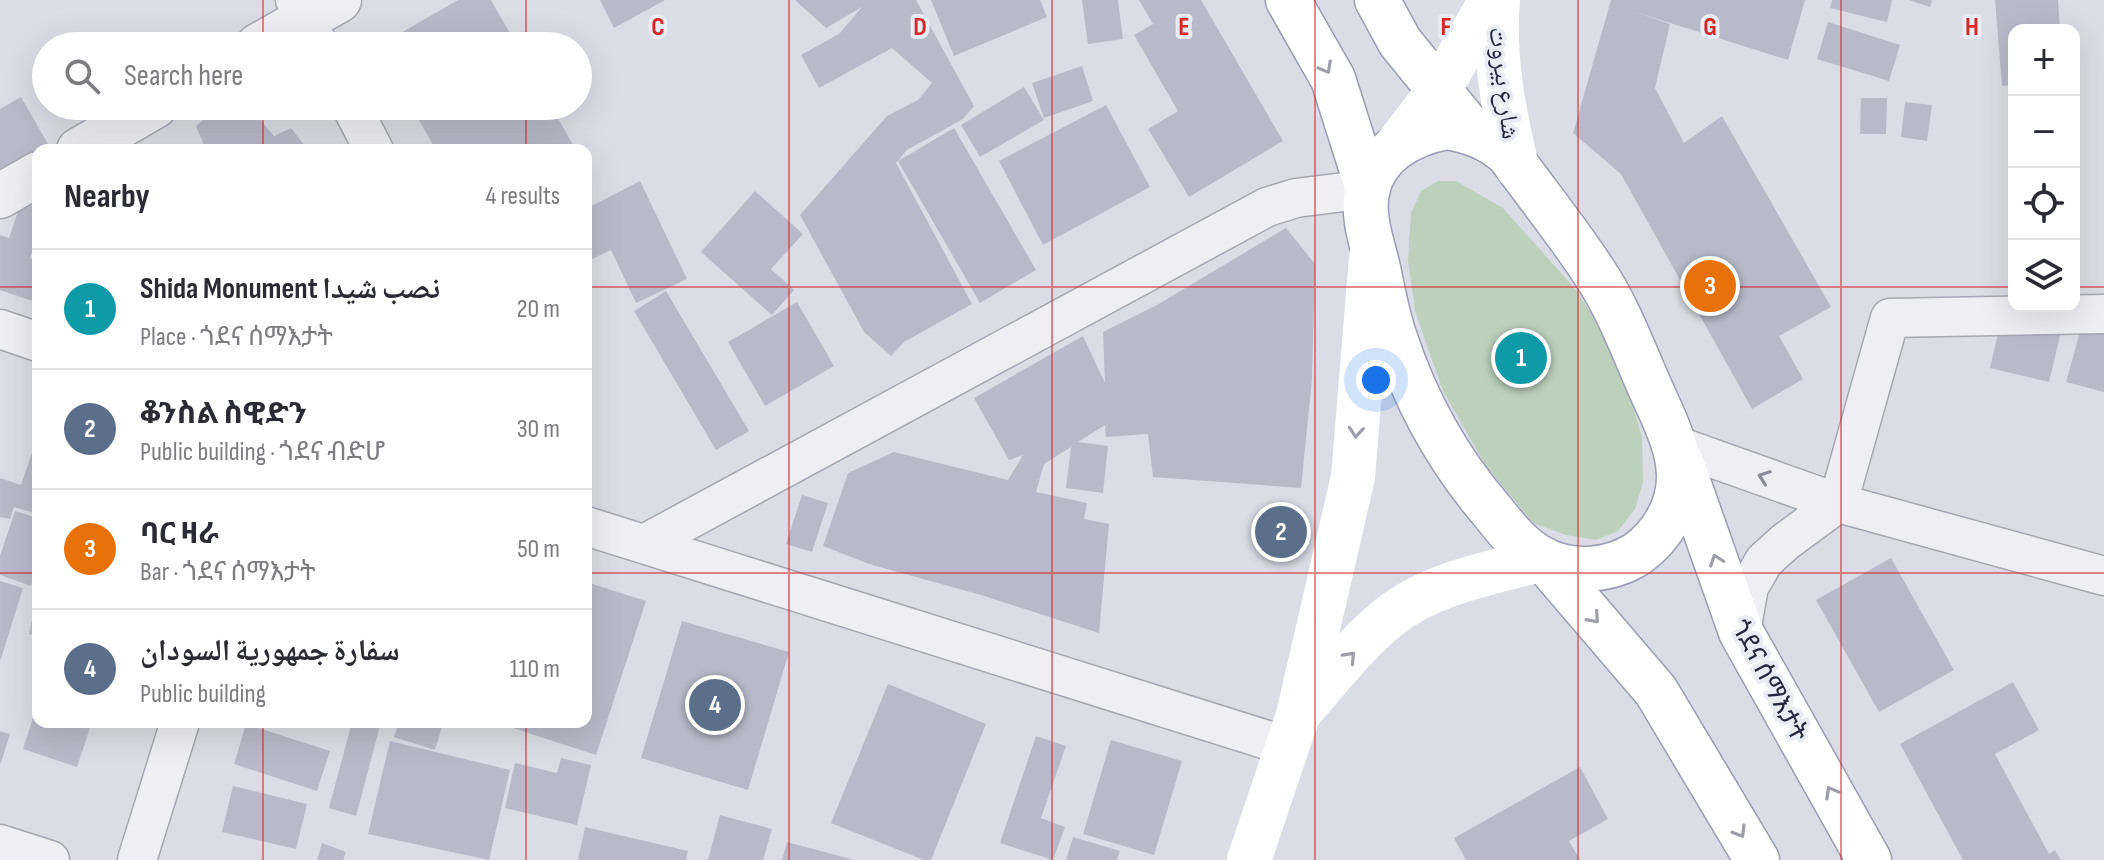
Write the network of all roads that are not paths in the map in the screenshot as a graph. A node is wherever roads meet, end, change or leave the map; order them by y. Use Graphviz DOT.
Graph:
graph roads {
  1 [pos="1288,0"];
  2 [pos="1377,0"];
  3 [pos="1491,0"];
  4 [pos="1498,0"];
  5 [pos="314,16"];
  6 [pos="284,32"];
  7 [pos="1439,90"];
  8 [pos="131,120"];
  9 [pos="358,120"];
  10 [pos="1473,132"];
  11 [pos="89,144"];
  12 [pos="371,144"];
  13 [pos="1397,145"];
  14 [pos="1517,167"];
  15 [pos="32,177"];
  16 [pos="1368,189"];
  17 [pos="0,196"];
  18 [pos="1372,242"];
  19 [pos="2104,314"];
  20 [pos="0,329"];
  21 [pos="32,340"];
  22 [pos="1675,445"];
  23 [pos="1838,503"];
  24 [pos="592,528"];
  25 [pos="646,543"];
  26 [pos="1543,559"];
  27 [pos="2104,576"];
  28 [pos="1741,632"];
  29 [pos="178,728"];
  30 [pos="1292,730"];
  31 [pos="0,844"];
  32 [pos="50,860"];
  33 [pos="137,860"];
  34 [pos="1249,860"];
  35 [pos="1757,860"];
  36 [pos="1869,860"];
  1 -- 16 [label="main road, ጎደና ሰማእታት, one-way"];
  2 -- 7 [label="main road, ጎደና ሰማእታት"];
  3 -- 7 [label="main road, شارع بيروت"];
  4 -- 14 [label="main road, شارع بيروت"];
  5 -- 6 [label="street"];
  7 -- 10 [label="main road, ጎደና ሰማእታት"];
  7 -- 13 [label="main road, شارع بيروت"];
  8 -- 11 [label="street"];
  9 -- 12 [label="street"];
  10 -- 13 [label="main road"];
  10 -- 14 [label="main road, ጎደና ሰማእታት"];
  13 -- 16 [label="main road"];
  14 -- 22 [label="main road, ጎደና ሰማእታት"];
  15 -- 17 [label="street"];
  16 -- 18 [label="main road, ጎደና ሰማእታት"];
  16 -- 25 [label="street"];
  18 -- 26 [label="main road, ጎደና ሰማእታት"];
  18 -- 30 [label="main road, one-way"];
  19 -- 23 [label="street"];
  20 -- 21 [label="street"];
  23 -- 22 [label="street, one-way"];
  22 -- 26 [label="main road, ጎደና ሰማእታት"];
  28 -- 22 [label="main road, ጎደና ሰማእታት, one-way"];
  23 -- 27 [label="street"];
  23 -- 28 [label="street"];
  24 -- 25 [label="street"];
  25 -- 30 [label="street"];
  30 -- 26 [label="main road, one-way"];
  26 -- 35 [label="main road, ጎደና ሰማእታት, one-way"];
  36 -- 28 [label="main road, ጎደና ሰማእታት, one-way"];
  29 -- 33 [label="street"];
  30 -- 34 [label="main road"];
  31 -- 32 [label="street"];
}
